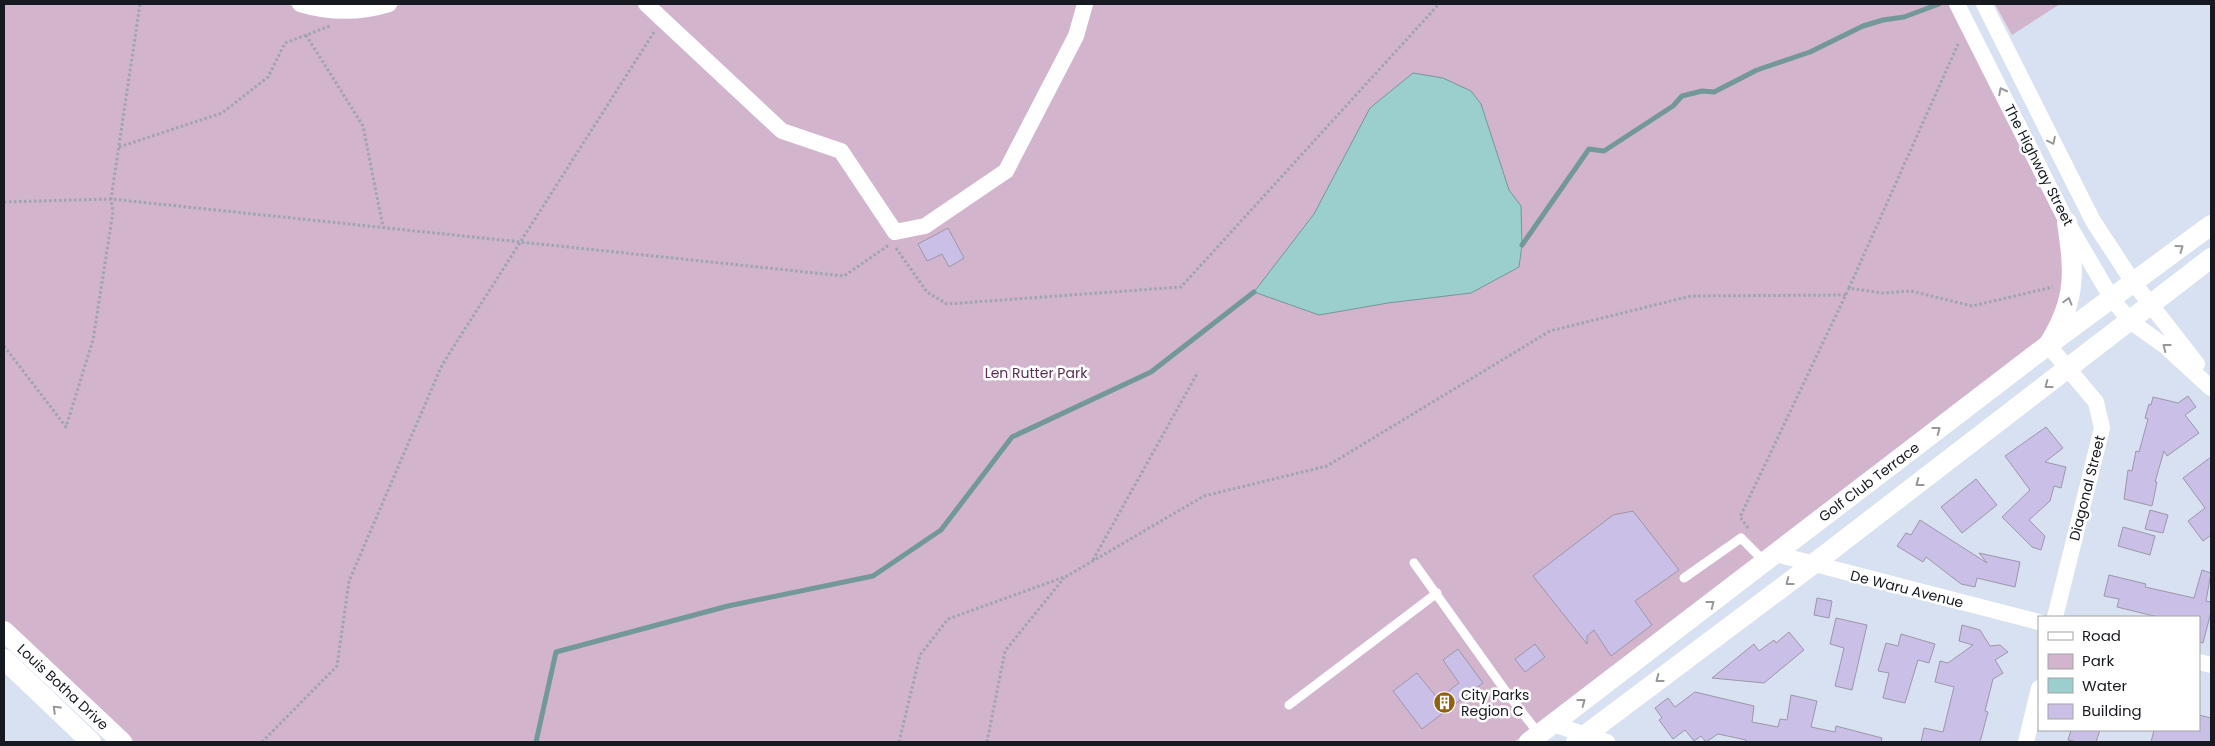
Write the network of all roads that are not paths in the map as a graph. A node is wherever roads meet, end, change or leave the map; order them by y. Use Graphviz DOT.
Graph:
graph roads {
  1 [pos="300,4"];
  2 [pos="389,4"];
  3 [pos="646,4"];
  4 [pos="1085,4"];
  5 [pos="1984,4"];
  6 [pos="1960,8"];
  7 [pos="2067,222"];
  8 [pos="2211,225"];
  9 [pos="2211,258"];
  10 [pos="2133,282"];
  11 [pos="2112,299"];
  12 [pos="2151,304"];
  13 [pos="2130,321"];
  14 [pos="2048,345"];
  15 [pos="2068,370"];
  16 [pos="2211,383"];
  17 [pos="2211,388"];
  18 [pos="1770,558"];
  19 [pos="1414,562"];
  20 [pos="1812,565"];
  21 [pos="1684,578"];
  22 [pos="1436,593"];
  23 [pos="2055,616"];
  24 [pos="2038,622"];
  25 [pos="4,631"];
  26 [pos="4,659"];
  27 [pos="2038,692"];
  28 [pos="1289,706"];
  29 [pos="1540,734"];
  30 [pos="1581,738"];
  31 [pos="91,742"];
  32 [pos="122,742"];
  33 [pos="1607,742"];
  34 [pos="2026,742"];
  1 -- 2 [label="street"];
  3 -- 4 [label="street"];
  5 -- 10 [label="street, The Highway Street, one-way"];
  7 -- 6 [label="street, The Highway Street, one-way"];
  7 -- 11 [label="street, The Highway Street"];
  14 -- 7 [label="street, one-way"];
  10 -- 8 [label="street, Golf Club Terrace, one-way"];
  9 -- 12 [label="street"];
  10 -- 11 [label="street, Golf Club Terrace"];
  10 -- 12 [label="street, The Highway Street"];
  11 -- 13 [label="street, The Highway Street"];
  11 -- 14 [label="street, Golf Club Terrace"];
  12 -- 13 [label="street"];
  12 -- 16 [label="street, The Highway Street"];
  13 -- 15 [label="street"];
  17 -- 13 [label="street, The Highway Street, one-way"];
  14 -- 15 [label="street, Diagonal Street"];
  18 -- 14 [label="street, Golf Club Terrace, one-way"];
  15 -- 20 [label="street, one-way"];
  15 -- 23 [label="street, Diagonal Street"];
  18 -- 20 [label="street, De Waru Avenue"];
  18 -- 21 [label="lane"];
  29 -- 18 [label="street, Golf Club Terrace, one-way"];
  19 -- 22 [label="lane"];
  20 -- 24 [label="street, De Waru Avenue"];
  20 -- 30 [label="street, one-way"];
  22 -- 28 [label="lane"];
  22 -- 29 [label="lane"];
  25 -- 32 [label="street, Louis Botha Drive"];
  31 -- 26 [label="street, Louis Botha Drive, one-way"];
  27 -- 34 [label="street"];
  29 -- 30 [label="street"];
  30 -- 33 [label="street"];
}
